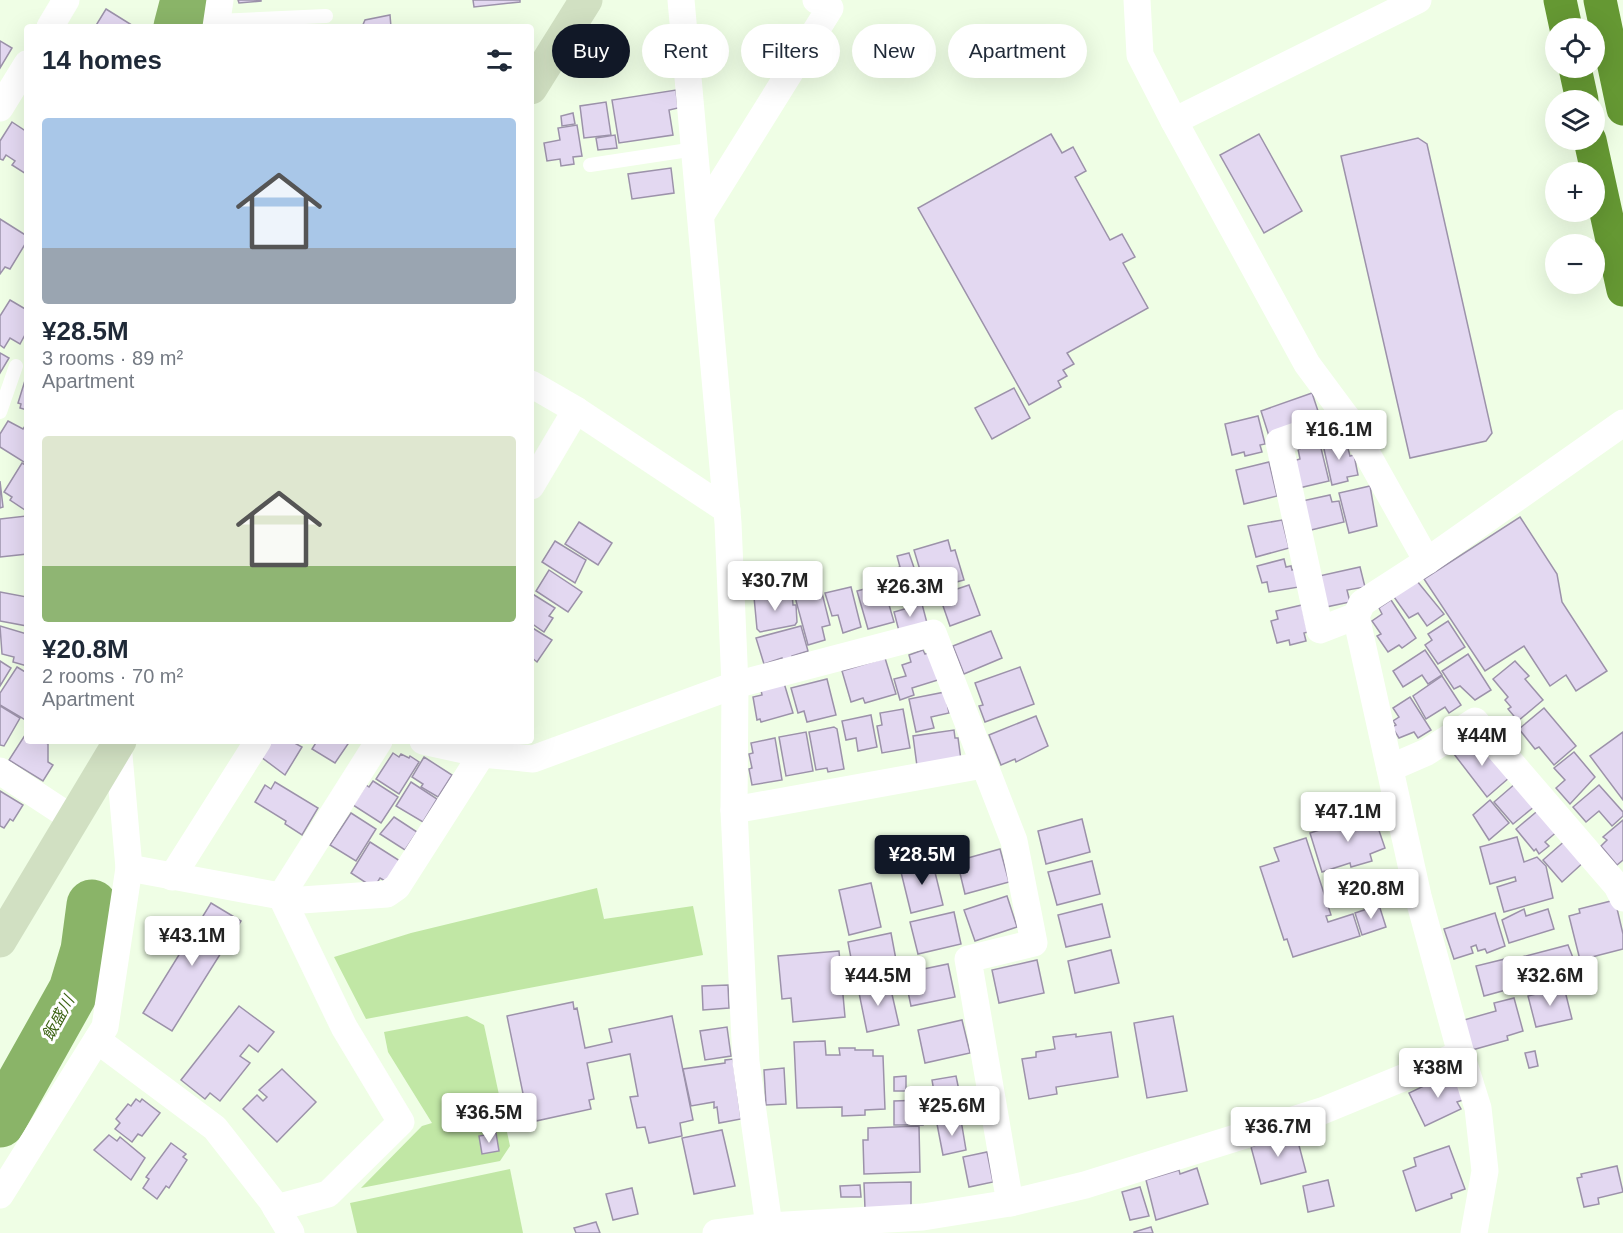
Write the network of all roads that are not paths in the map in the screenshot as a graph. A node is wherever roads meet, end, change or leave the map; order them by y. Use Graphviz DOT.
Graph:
graph roads {
  1 [pos="66,0"];
  2 [pos="586,0"];
  3 [pos="681,0"];
  4 [pos="816,0"];
  5 [pos="1137,0"];
  6 [pos="1418,0"];
  7 [pos="1560,0"];
  8 [pos="1600,0"];
  9 [pos="218,16"];
  10 [pos="326,16"];
  11 [pos="1564,18"];
  12 [pos="302,22"];
  13 [pos="52,24"];
  14 [pos="24,69"];
  15 [pos="534,83"];
  16 [pos="0,108"];
  17 [pos="1623,109"];
  18 [pos="1174,121"];
  19 [pos="695,149"];
  20 [pos="1592,150"];
  21 [pos="590,165"];
  22 [pos="701,215"];
  23 [pos="1623,290"];
  24 [pos="16,366"];
  25 [pos="534,386"];
  26 [pos="576,410"];
  27 [pos="0,412"];
  28 [pos="1347,418"];
  29 [pos="1623,423"];
  30 [pos="534,481"];
  31 [pos="727,510"];
  32 [pos="1427,561"];
  33 [pos="1356,616"];
  34 [pos="735,685"];
  35 [pos="118,744"];
  36 [pos="119,744"];
  37 [pos="256,744"];
  38 [pos="377,744"];
  39 [pos="437,744"];
  40 [pos="482,754"];
  41 [pos="983,765"];
  42 [pos="1390,768"];
  43 [pos="0,771"];
  44 [pos="735,810"];
  45 [pos="73,819"];
  46 [pos="129,868"];
  47 [pos="172,877"];
  48 [pos="1621,890"];
  49 [pos="281,897"];
  50 [pos="0,941"];
  51 [pos="97,1040"];
  52 [pos="1461,1054"];
  53 [pos="0,1195"];
  54 [pos="1010,1203"];
  55 [pos="276,1208"];
  56 [pos="769,1229"];
  57 [pos="291,1233"];
  58 [pos="716,1233"];
  59 [pos="1474,1233"];
  1 -- 13 [label="street"];
  2 -- 15 [label="street"];
  3 -- 19 [label="street"];
  4 -- 22 [label="street"];
  5 -- 18 [label="street"];
  6 -- 18 [label="street"];
  7 -- 11 [label="highway"];
  8 -- 17 [label="highway"];
  9 -- 12 [label="lane"];
  10 -- 12 [label="lane"];
  14 -- 16 [label="street"];
  18 -- 28 [label="street"];
  19 -- 21 [label="lane"];
  19 -- 22 [label="street"];
  20 -- 23 [label="highway"];
  22 -- 31 [label="street"];
  24 -- 27 [label="lane"];
  25 -- 26 [label="street"];
  26 -- 30 [label="street"];
  26 -- 31 [label="street"];
  28 -- 32 [label="street"];
  28 -- 33 [label="street"];
  29 -- 32 [label="street"];
  31 -- 34 [label="street"];
  32 -- 33 [label="street"];
  33 -- 42 [label="street"];
  34 -- 40 [label="street"];
  34 -- 41 [label="street"];
  34 -- 44 [label="street"];
  35 -- 45 [label="street"];
  36 -- 46 [label="street"];
  37 -- 47 [label="street"];
  38 -- 49 [label="street"];
  39 -- 40 [label="street"];
  40 -- 49 [label="street"];
  41 -- 44 [label="street"];
  41 -- 54 [label="street"];
  42 -- 48 [label="street"];
  42 -- 52 [label="street"];
  43 -- 45 [label="street"];
  44 -- 56 [label="street"];
  45 -- 50 [label="street"];
  46 -- 47 [label="street"];
  46 -- 51 [label="street"];
  47 -- 49 [label="street"];
  49 -- 55 [label="street"];
  51 -- 53 [label="street"];
  51 -- 55 [label="street"];
  52 -- 54 [label="street"];
  52 -- 59 [label="street"];
  54 -- 56 [label="street"];
  55 -- 57 [label="street"];
  56 -- 58 [label="street"];
}
